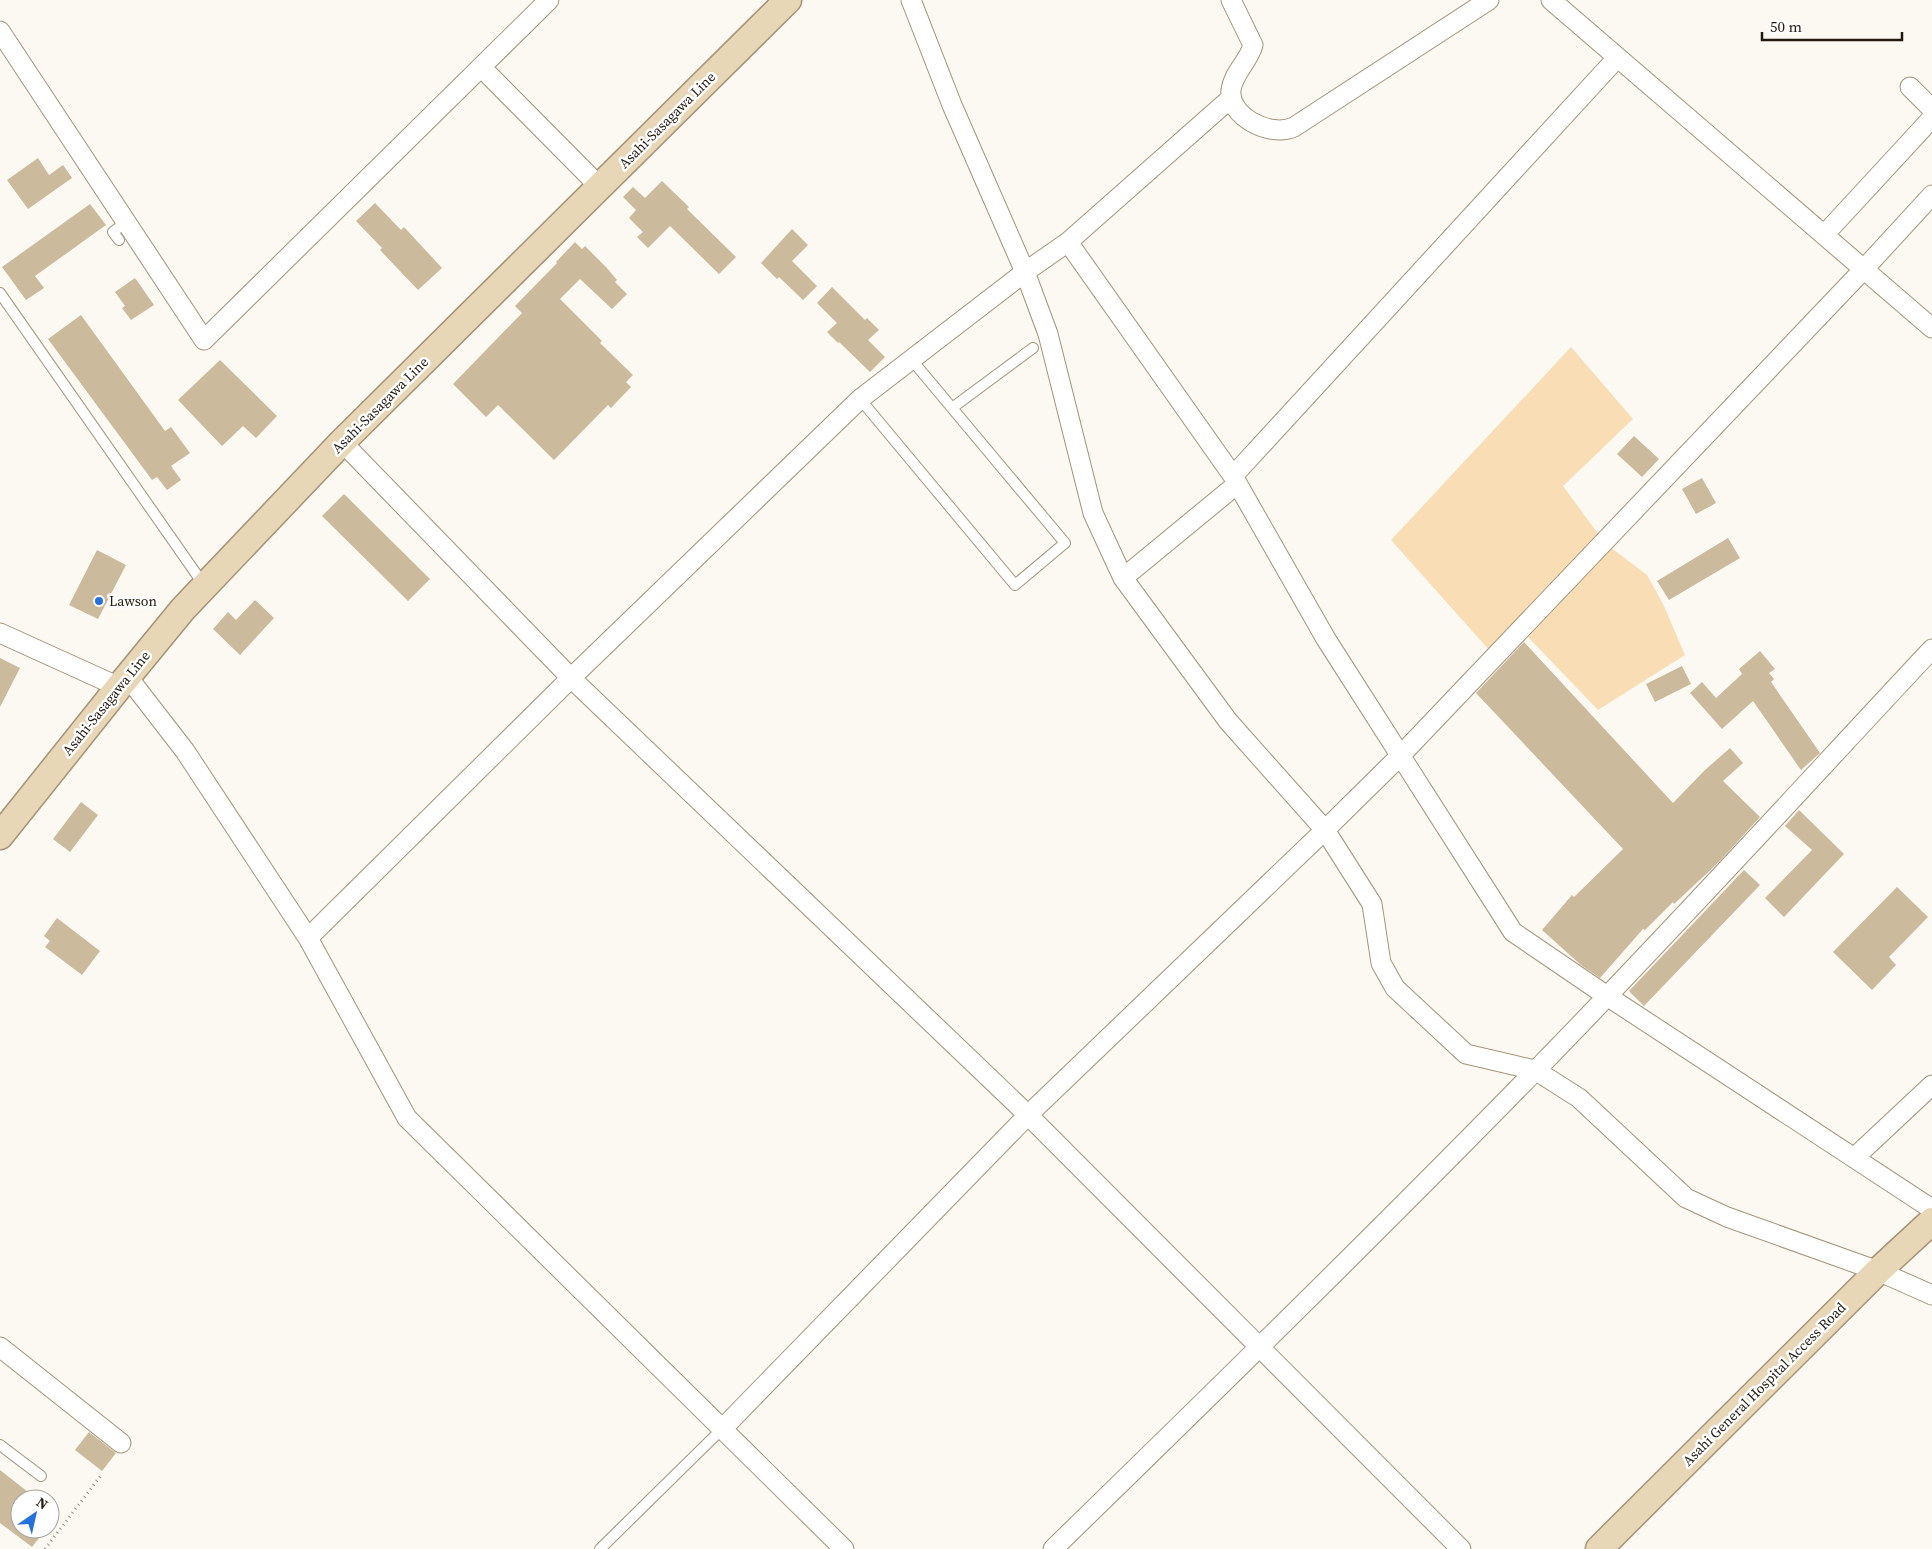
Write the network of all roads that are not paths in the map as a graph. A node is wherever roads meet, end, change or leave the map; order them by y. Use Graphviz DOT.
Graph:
graph roads {
  1 [pos="549,0"];
  2 [pos="788,0"];
  3 [pos="911,0"];
  4 [pos="1231,0"];
  5 [pos="1490,0"];
  6 [pos="1551,0"];
  7 [pos="0,31"];
  8 [pos="1617,58"];
  9 [pos="481,67"];
  10 [pos="1910,87"];
  11 [pos="1231,98"];
  12 [pos="1932,109"];
  13 [pos="1932,118"];
  14 [pos="600,187"];
  15 [pos="1932,195"];
  16 [pos="126,222"];
  17 [pos="1824,235"];
  18 [pos="119,240"];
  19 [pos="1068,242"];
  20 [pos="1864,269"];
  21 [pos="1025,272"];
  22 [pos="0,293"];
  23 [pos="1932,328"];
  24 [pos="1033,348"];
  25 [pos="911,359"];
  26 [pos="860,399"];
  27 [pos="952,408"];
  28 [pos="342,442"];
  29 [pos="1235,481"];
  30 [pos="1123,578"];
  31 [pos="205,586"];
  32 [pos="0,633"];
  33 [pos="1932,649"];
  34 [pos="571,678"];
  35 [pos="123,682"];
  36 [pos="1401,755"];
  37 [pos="1325,830"];
  38 [pos="0,836"];
  39 [pos="308,938"];
  40 [pos="1607,996"];
  41 [pos="1536,1070"];
  42 [pos="1932,1085"];
  43 [pos="1028,1115"];
  44 [pos="1854,1158"];
  45 [pos="1932,1209"];
  46 [pos="1932,1221"];
  47 [pos="1878,1271"];
  48 [pos="1932,1295"];
  49 [pos="0,1347"];
  50 [pos="1260,1347"];
  51 [pos="723,1428"];
  52 [pos="121,1442"];
  53 [pos="0,1446"];
  54 [pos="41,1476"];
  55 [pos="600,1549"];
  56 [pos="844,1549"];
  57 [pos="1053,1549"];
  58 [pos="1461,1549"];
  59 [pos="1598,1549"];
  1 -- 9 [label="street"];
  2 -- 14 [label="main road, Asahi-Sasagawa Line"];
  3 -- 21 [label="street"];
  4 -- 11 [label="street"];
  5 -- 11 [label="street"];
  6 -- 8 [label="street"];
  7 -- 16 [label="street"];
  8 -- 17 [label="street"];
  8 -- 29 [label="street"];
  9 -- 14 [label="street"];
  9 -- 16 [label="street"];
  10 -- 12 [label="street"];
  11 -- 19 [label="street"];
  13 -- 17 [label="street"];
  14 -- 28 [label="main road, Asahi-Sasagawa Line"];
  15 -- 20 [label="street"];
  16 -- 18 [label="lane"];
  17 -- 20 [label="street"];
  19 -- 21 [label="street"];
  19 -- 29 [label="street"];
  20 -- 23 [label="street"];
  20 -- 36 [label="street"];
  21 -- 25 [label="street"];
  21 -- 30 [label="street"];
  22 -- 31 [label="lane"];
  24 -- 27 [label="lane"];
  25 -- 26 [label="street"];
  25 -- 27 [label="lane"];
  26 -- 27 [label="lane"];
  26 -- 34 [label="street"];
  28 -- 31 [label="main road, Asahi-Sasagawa Line"];
  28 -- 34 [label="street"];
  29 -- 30 [label="street"];
  29 -- 36 [label="street"];
  30 -- 37 [label="street"];
  31 -- 35 [label="main road, Asahi-Sasagawa Line"];
  32 -- 35 [label="street"];
  33 -- 40 [label="street"];
  34 -- 39 [label="street"];
  34 -- 43 [label="street"];
  35 -- 38 [label="main road, Asahi-Sasagawa Line"];
  35 -- 39 [label="street"];
  36 -- 37 [label="street"];
  36 -- 40 [label="street"];
  37 -- 41 [label="street"];
  37 -- 43 [label="street"];
  39 -- 51 [label="street"];
  40 -- 41 [label="street"];
  40 -- 44 [label="street"];
  41 -- 47 [label="street"];
  41 -- 50 [label="street"];
  42 -- 44 [label="street"];
  43 -- 50 [label="street"];
  43 -- 51 [label="street"];
  44 -- 45 [label="street"];
  46 -- 47 [label="main road, Asahi General Hospital Access Road"];
  47 -- 48 [label="street"];
  47 -- 59 [label="main road, Asahi General Hospital Access Road"];
  49 -- 52 [label="street"];
  50 -- 57 [label="street"];
  50 -- 58 [label="street"];
  51 -- 55 [label="lane"];
  51 -- 56 [label="street"];
  53 -- 54 [label="lane"];
}
